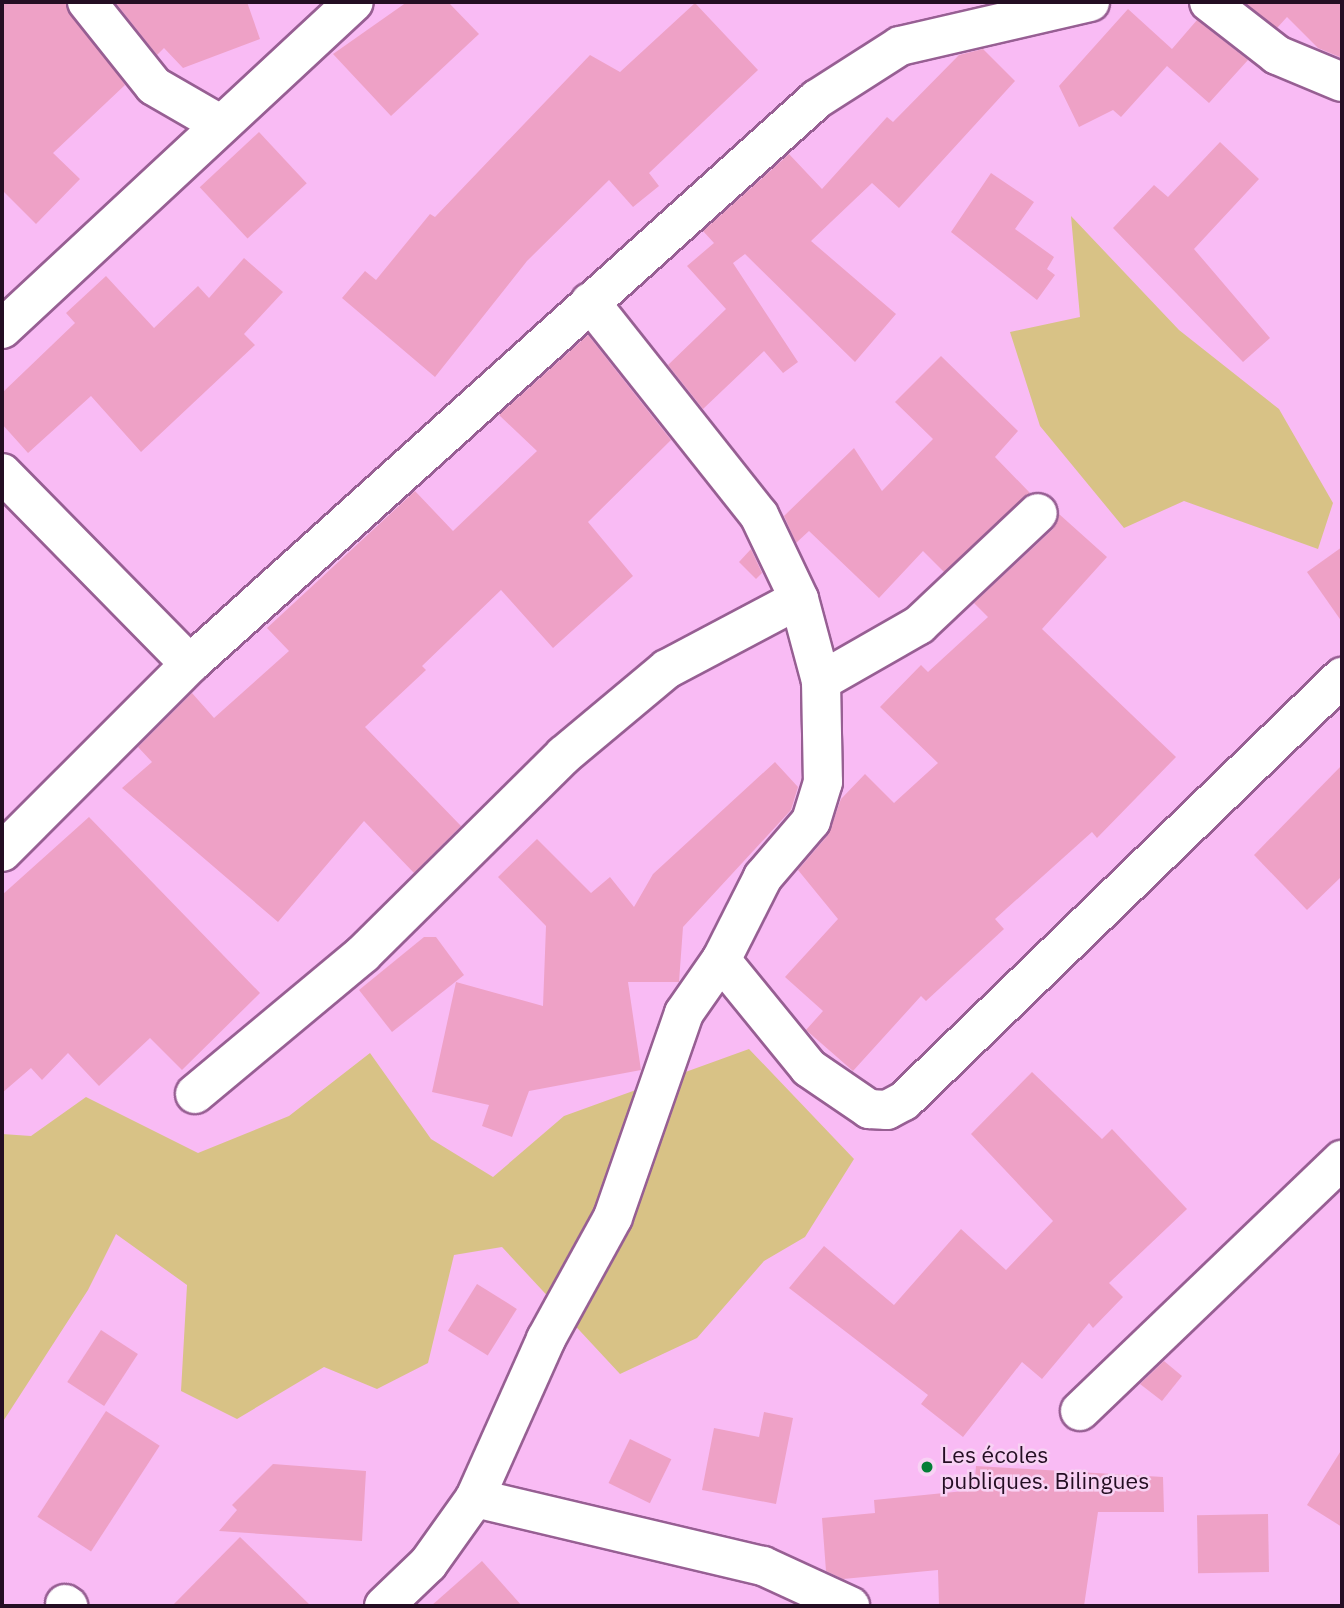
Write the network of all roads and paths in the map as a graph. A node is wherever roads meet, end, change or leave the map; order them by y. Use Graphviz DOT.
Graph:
graph roads {
  1 [pos="87,2"];
  2 [pos="354,2"];
  3 [pos="1090,2"];
  4 [pos="1209,2"];
  5 [pos="1342,82"];
  6 [pos="218,123"];
  7 [pos="590,302"];
  8 [pos="2,329"];
  9 [pos="2,472"];
  10 [pos="1038,513"];
  11 [pos="799,599"];
  12 [pos="190,664"];
  13 [pos="1341,679"];
  14 [pos="821,681"];
  15 [pos="2,852"];
  16 [pos="722,960"];
  17 [pos="195,1094"];
  18 [pos="1342,1160"];
  19 [pos="1080,1411"];
  20 [pos="475,1498"];
  21 [pos="384,1606"];
  22 [pos="850,1606"];
  1 -- 6 [label="street"];
  2 -- 6 [label="street"];
  3 -- 7 [label="street"];
  4 -- 5 [label="street"];
  6 -- 8 [label="street"];
  7 -- 11 [label="street"];
  7 -- 12 [label="street"];
  9 -- 12 [label="street"];
  10 -- 14 [label="street"];
  11 -- 14 [label="street"];
  11 -- 17 [label="street"];
  12 -- 15 [label="street"];
  13 -- 16 [label="street"];
  14 -- 16 [label="street"];
  16 -- 20 [label="street"];
  18 -- 19 [label="street"];
  20 -- 21 [label="street"];
  20 -- 22 [label="street"];
}
